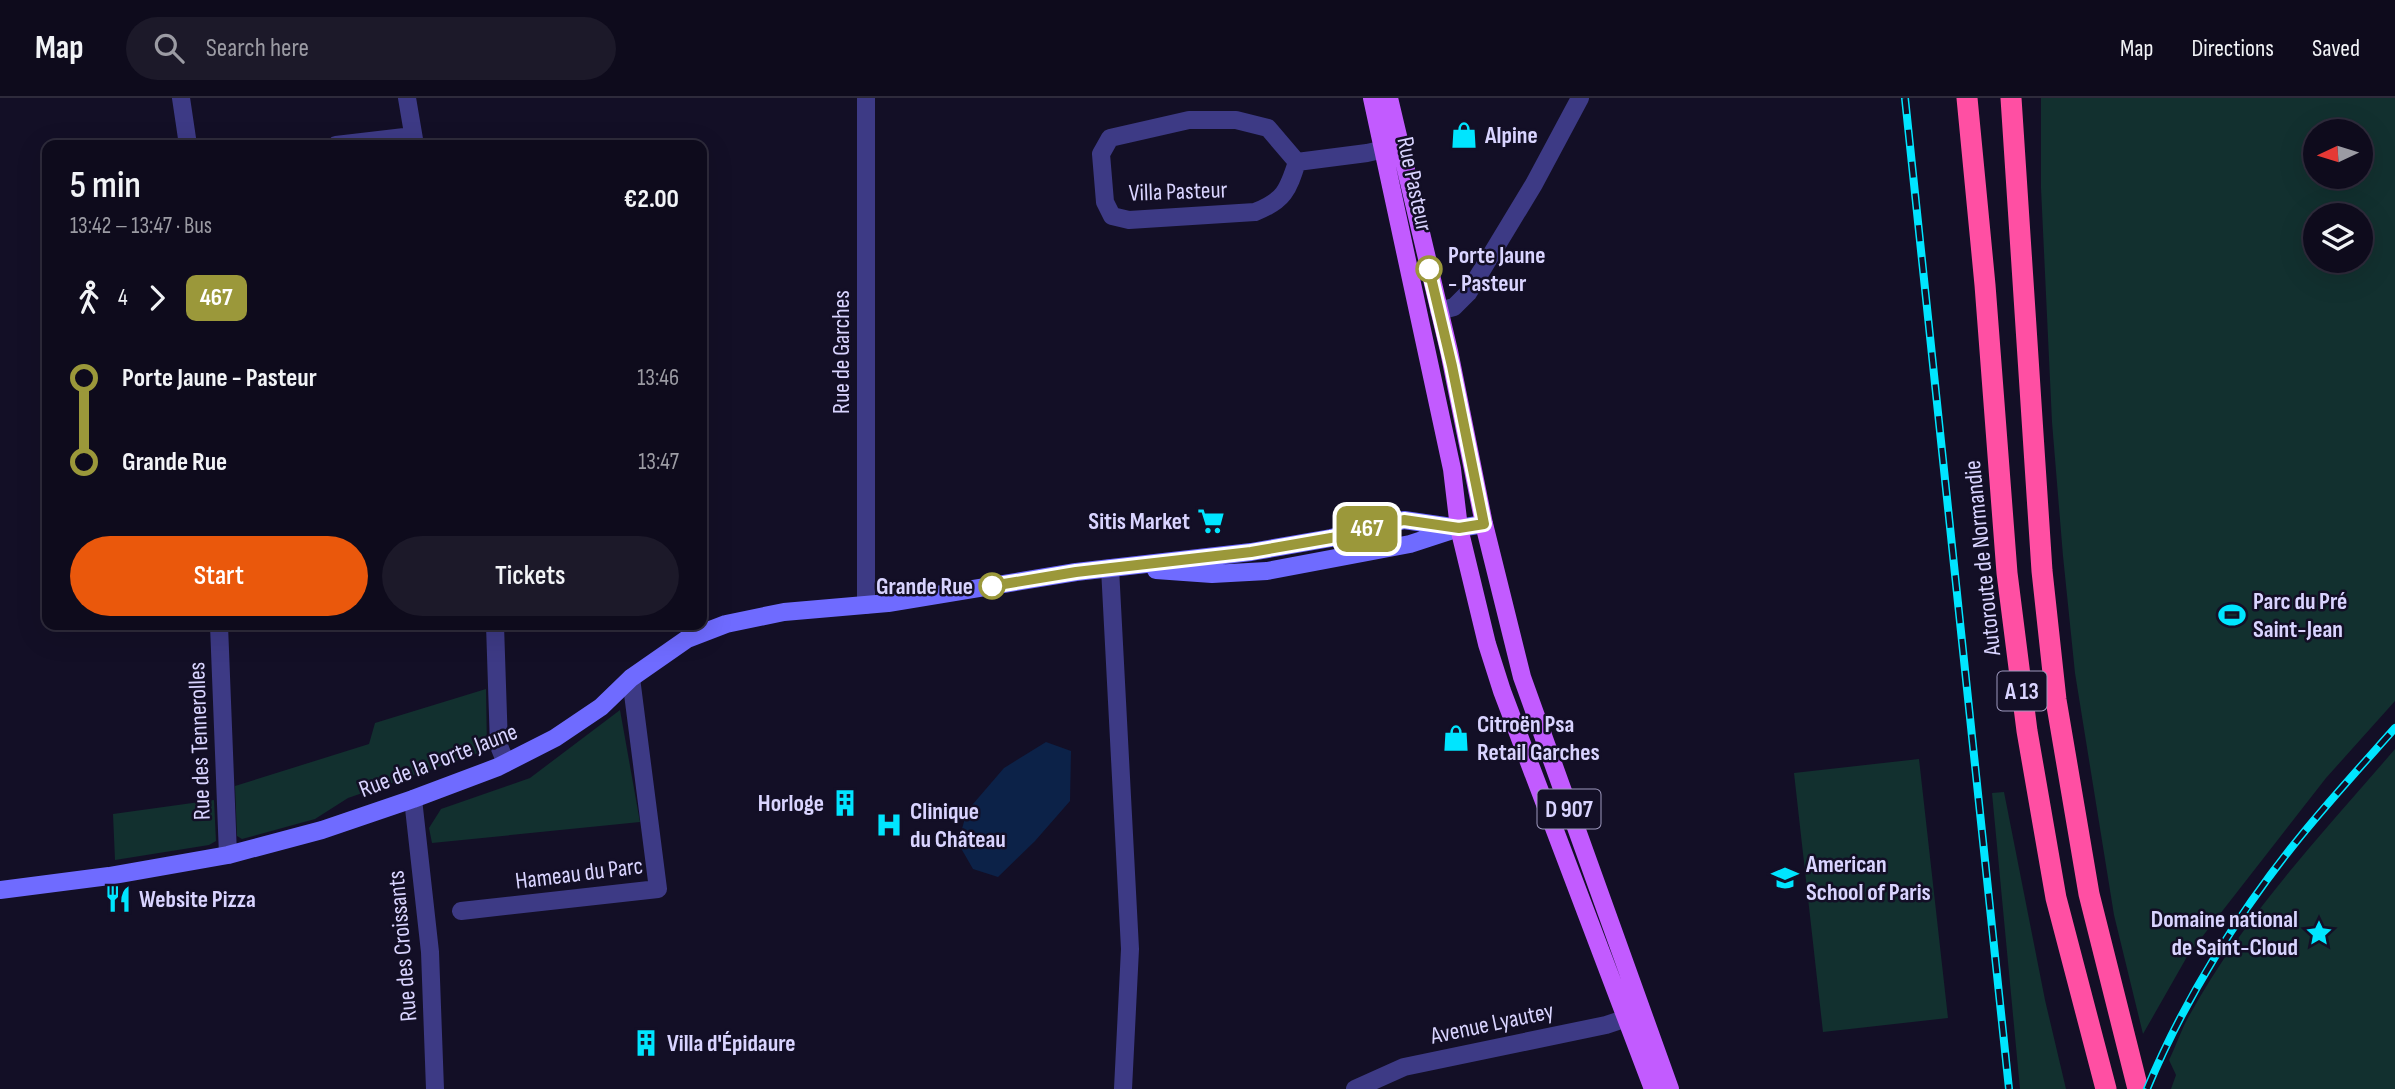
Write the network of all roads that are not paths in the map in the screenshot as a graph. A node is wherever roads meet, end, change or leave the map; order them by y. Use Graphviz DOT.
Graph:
graph roads {
  1 [pos="181,98"];
  2 [pos="407,98"];
  3 [pos="866,98"];
  4 [pos="1372,98"];
  5 [pos="1389,98"];
  6 [pos="1580,98"];
  7 [pos="1967,98"];
  8 [pos="2012,100"];
  9 [pos="187,140"];
  10 [pos="414,140"];
  11 [pos="1401,146"];
  12 [pos="1382,150"];
  13 [pos="1297,162"];
  14 [pos="1439,311"];
  15 [pos="1484,524"];
  16 [pos="1459,528"];
  17 [pos="1110,568"];
  18 [pos="1475,593"];
  19 [pos="866,605"];
  20 [pos="1509,625"];
  21 [pos="219,630"];
  22 [pos="495,630"];
  23 [pos="1487,644"];
  24 [pos="631,678"];
  25 [pos="506,764"];
  26 [pos="413,799"];
  27 [pos="228,855"];
  28 [pos="0,879"];
  29 [pos="24,886"];
  30 [pos="0,890"];
  31 [pos="461,911"];
  32 [pos="1634,1015"];
  33 [pos="1379,1083"];
  34 [pos="435,1089"];
  35 [pos="1123,1089"];
  36 [pos="1355,1089"];
  37 [pos="1653,1089"];
  38 [pos="1670,1089"];
  39 [pos="2106,1089"];
  40 [pos="2138,1089"];
  1 -- 9 [label="street"];
  2 -- 10 [label="street"];
  3 -- 19 [label="street, Rue de Garches"];
  4 -- 12 [label="main road, Rue Pasteur / D 907"];
  5 -- 11 [label="main road, Rue Pasteur / D 907"];
  6 -- 14 [label="street"];
  7 -- 39 [label="highway, Autoroute de Normandie / A 13"];
  8 -- 40 [label="highway, A 13"];
  11 -- 12 [label="street"];
  11 -- 14 [label="main road, Rue Pasteur / D 907"];
  12 -- 13 [label="street"];
  12 -- 16 [label="main road, Rue Pasteur / D 907"];
  13 -- 13 [label="street, Villa Pasteur"];
  14 -- 15 [label="main road, Rue Pasteur / D 907"];
  15 -- 16 [label="main road, Rue de la Porte Jaune"];
  15 -- 20 [label="main road, D 907"];
  16 -- 17 [label="main road, Rue de la Porte Jaune"];
  16 -- 18 [label="main road, D 907"];
  17 -- 19 [label="main road, Rue de la Porte Jaune"];
  17 -- 35 [label="street"];
  18 -- 20 [label="main road"];
  18 -- 23 [label="main road, D 907"];
  19 -- 24 [label="main road, Rue de la Porte Jaune"];
  20 -- 23 [label="main road"];
  20 -- 32 [label="main road, D 907"];
  21 -- 27 [label="street, Rue des Tennerolles"];
  22 -- 25 [label="street"];
  23 -- 32 [label="main road, D 907"];
  24 -- 25 [label="main road, Rue de la Porte Jaune"];
  24 -- 31 [label="street, Hameau du Parc"];
  25 -- 26 [label="main road, Rue de la Porte Jaune"];
  26 -- 27 [label="main road, Rue de la Porte Jaune"];
  26 -- 34 [label="street, Rue des Croissants"];
  27 -- 29 [label="main road, Rue de la Porte Jaune"];
  28 -- 29 [label="main road, Rue de la Porte Jaune"];
  29 -- 30 [label="main road, Rue de la Porte Jaune"];
  32 -- 33 [label="street, Avenue Lyautey"];
  32 -- 37 [label="main road, D 907"];
  32 -- 38 [label="main road, D 907"];
  33 -- 36 [label="street, Avenue Lyautey"];
}
